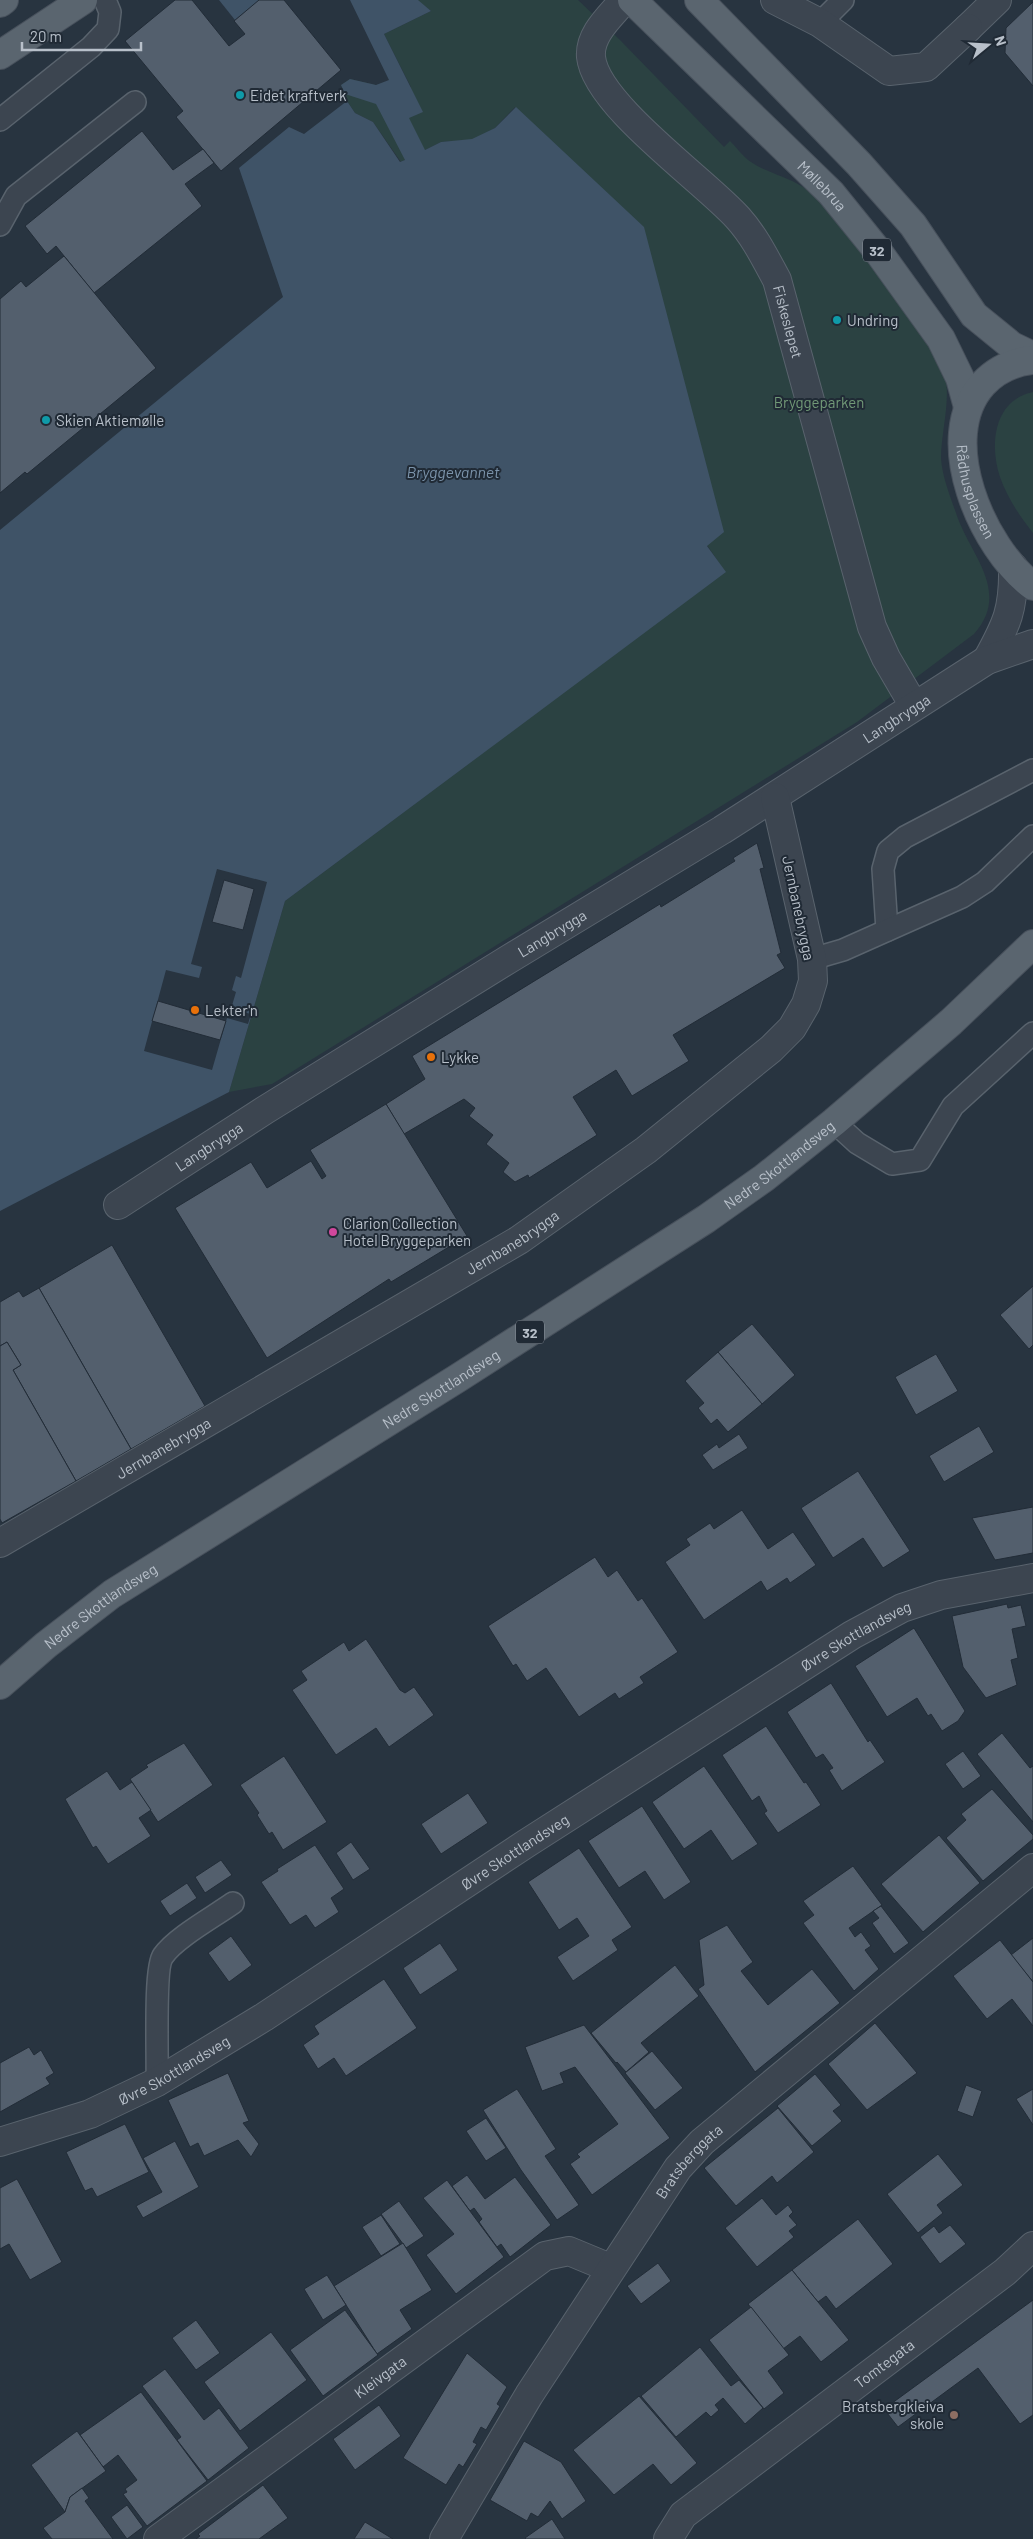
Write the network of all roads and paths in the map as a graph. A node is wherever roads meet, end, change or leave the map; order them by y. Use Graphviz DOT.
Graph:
graph roads {
  1 [pos="4,0"];
  2 [pos="83,0"];
  3 [pos="105,0"];
  4 [pos="624,0"];
  5 [pos="632,0"];
  6 [pos="699,0"];
  7 [pos="775,0"];
  8 [pos="843,0"];
  9 [pos="997,0"];
  10 [pos="0,3"];
  11 [pos="820,23"];
  12 [pos="0,56"];
  13 [pos="135,102"];
  14 [pos="0,120"];
  15 [pos="0,225"];
  16 [pos="1033,356"];
  17 [pos="1033,360"];
  18 [pos="968,407"];
  19 [pos="1013,567"];
  20 [pos="1033,586"];
  21 [pos="1033,644"];
  22 [pos="987,660"];
  23 [pos="914,706"];
  24 [pos="1033,770"];
  25 [pos="774,797"];
  26 [pos="1033,836"];
  27 [pos="888,930"];
  28 [pos="1033,944"];
  29 [pos="812,959"];
  30 [pos="1033,1033"];
  31 [pos="834,1122"];
  32 [pos="118,1205"];
  33 [pos="0,1543"];
  34 [pos="1033,1578"];
  35 [pos="0,1685"];
  36 [pos="1033,1868"];
  37 [pos="234,1903"];
  38 [pos="157,2082"];
  39 [pos="0,2142"];
  40 [pos="1033,2246"];
  41 [pos="610,2268"];
  42 [pos="158,2539"];
  43 [pos="444,2539"];
  44 [pos="668,2539"];
  1 -- 10 [label="main road"];
  2 -- 12 [label="main road"];
  3 -- 14 [label="lane"];
  4 -- 23 [label="street, Fiskeslepet"];
  5 -- 18 [label="main road, Møllebrua / 32"];
  6 -- 16 [label="main road"];
  7 -- 11 [label="street"];
  8 -- 11 [label="lane"];
  9 -- 11 [label="street"];
  13 -- 15 [label="lane"];
  17 -- 18 [label="main road, Rådhusplassen / 32"];
  18 -- 19 [label="main road, Rådhusplassen / 32"];
  19 -- 20 [label="main road, Rådhusplassen / 32"];
  19 -- 22 [label="street, Langbrygga"];
  21 -- 22 [label="street, Langbrygga"];
  22 -- 23 [label="street, Langbrygga"];
  23 -- 25 [label="street, Langbrygga"];
  24 -- 27 [label="lane"];
  25 -- 29 [label="street, Jernbanebrygga"];
  25 -- 32 [label="street, Langbrygga"];
  26 -- 27 [label="lane"];
  27 -- 29 [label="lane"];
  28 -- 31 [label="main road, Nedre Skottlandsveg / 32"];
  29 -- 33 [label="street, Jernbanebrygga"];
  30 -- 31 [label="lane"];
  31 -- 35 [label="main road, Nedre Skottlandsveg / 32"];
  34 -- 38 [label="street, Øvre Skottlandsveg"];
  36 -- 41 [label="street, Bratsberggata"];
  37 -- 38 [label="lane"];
  38 -- 39 [label="street, Øvre Skottlandsveg"];
  40 -- 44 [label="street, Tomtegata"];
  41 -- 42 [label="street, Kleivgata"];
  41 -- 43 [label="street, Bratsberggata"];
}
